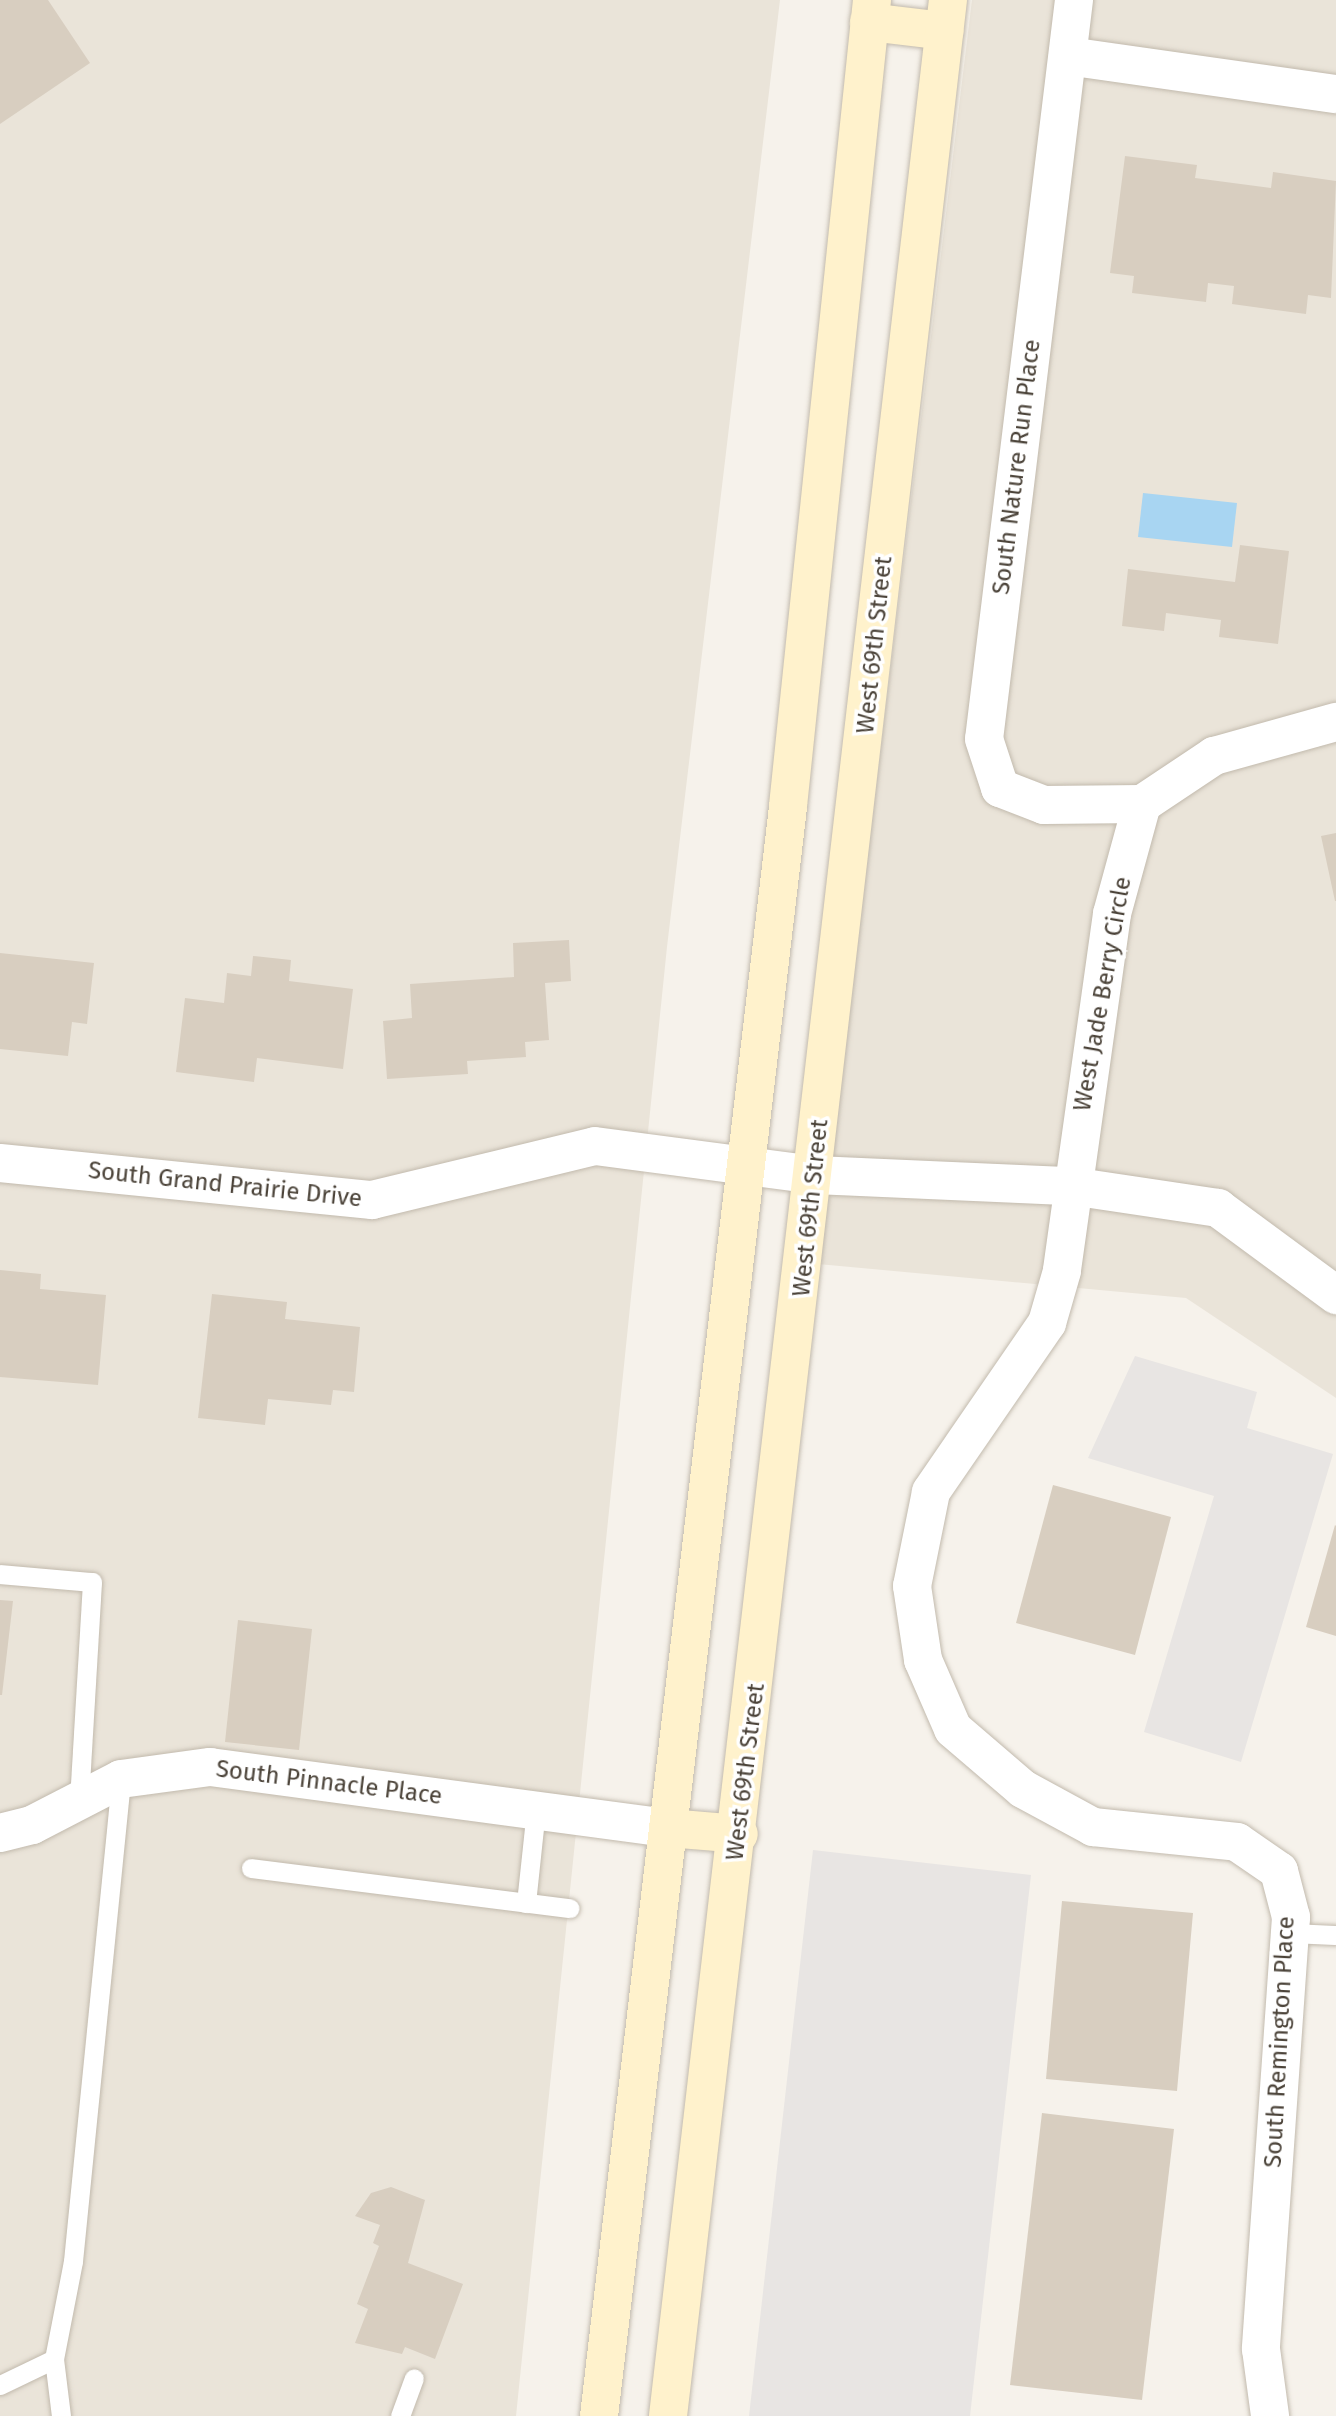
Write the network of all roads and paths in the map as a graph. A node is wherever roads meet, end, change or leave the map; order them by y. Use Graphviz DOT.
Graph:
graph roads {
  1 [pos="1074,0"];
  2 [pos="870,11"];
  3 [pos="946,16"];
  4 [pos="1068,56"];
  5 [pos="1336,93"];
  6 [pos="1336,722"];
  7 [pos="1142,804"];
  8 [pos="0,1163"];
  9 [pos="745,1167"];
  10 [pos="815,1175"];
  11 [pos="1071,1185"];
  12 [pos="1336,1294"];
  13 [pos="0,1574"];
  14 [pos="121,1779"];
  15 [pos="79,1801"];
  16 [pos="536,1810"];
  17 [pos="668,1828"];
  18 [pos="0,1833"];
  19 [pos="739,1834"];
  20 [pos="251,1868"];
  21 [pos="526,1903"];
  22 [pos="569,1908"];
  23 [pos="1290,1933"];
  24 [pos="1336,1935"];
  25 [pos="54,2359"];
  26 [pos="414,2378"];
  27 [pos="0,2385"];
  28 [pos="61,2416"];
  29 [pos="400,2416"];
  30 [pos="599,2416"];
  31 [pos="668,2416"];
  32 [pos="1270,2416"];
  1 -- 4 [label="street, South Nature Run Place"];
  2 -- 3 [label="main road"];
  2 -- 9 [label="main road"];
  3 -- 10 [label="main road, West 69th Street"];
  4 -- 5 [label="street"];
  4 -- 7 [label="street, South Nature Run Place"];
  6 -- 7 [label="street"];
  7 -- 11 [label="street, West Jade Berry Circle"];
  8 -- 9 [label="street, South Grand Prairie Drive"];
  9 -- 10 [label="street, South Grand Prairie Drive"];
  9 -- 17 [label="main road"];
  10 -- 11 [label="street, South Grand Prairie Drive"];
  10 -- 19 [label="main road, West 69th Street"];
  11 -- 12 [label="street, South Grand Prairie Drive"];
  11 -- 23 [label="street, South Remington Place"];
  13 -- 15 [label="lane"];
  14 -- 15 [label="street, South Pinnacle Place"];
  14 -- 16 [label="street, South Pinnacle Place"];
  14 -- 25 [label="lane"];
  15 -- 18 [label="street, South Pinnacle Place"];
  16 -- 17 [label="street, South Pinnacle Place"];
  16 -- 21 [label="lane"];
  17 -- 19 [label="main road"];
  17 -- 30 [label="main road"];
  19 -- 31 [label="main road, West 69th Street"];
  20 -- 21 [label="lane"];
  21 -- 22 [label="lane"];
  23 -- 24 [label="lane"];
  23 -- 32 [label="street, South Remington Place"];
  25 -- 27 [label="lane"];
  25 -- 28 [label="lane"];
  26 -- 29 [label="lane"];
}
